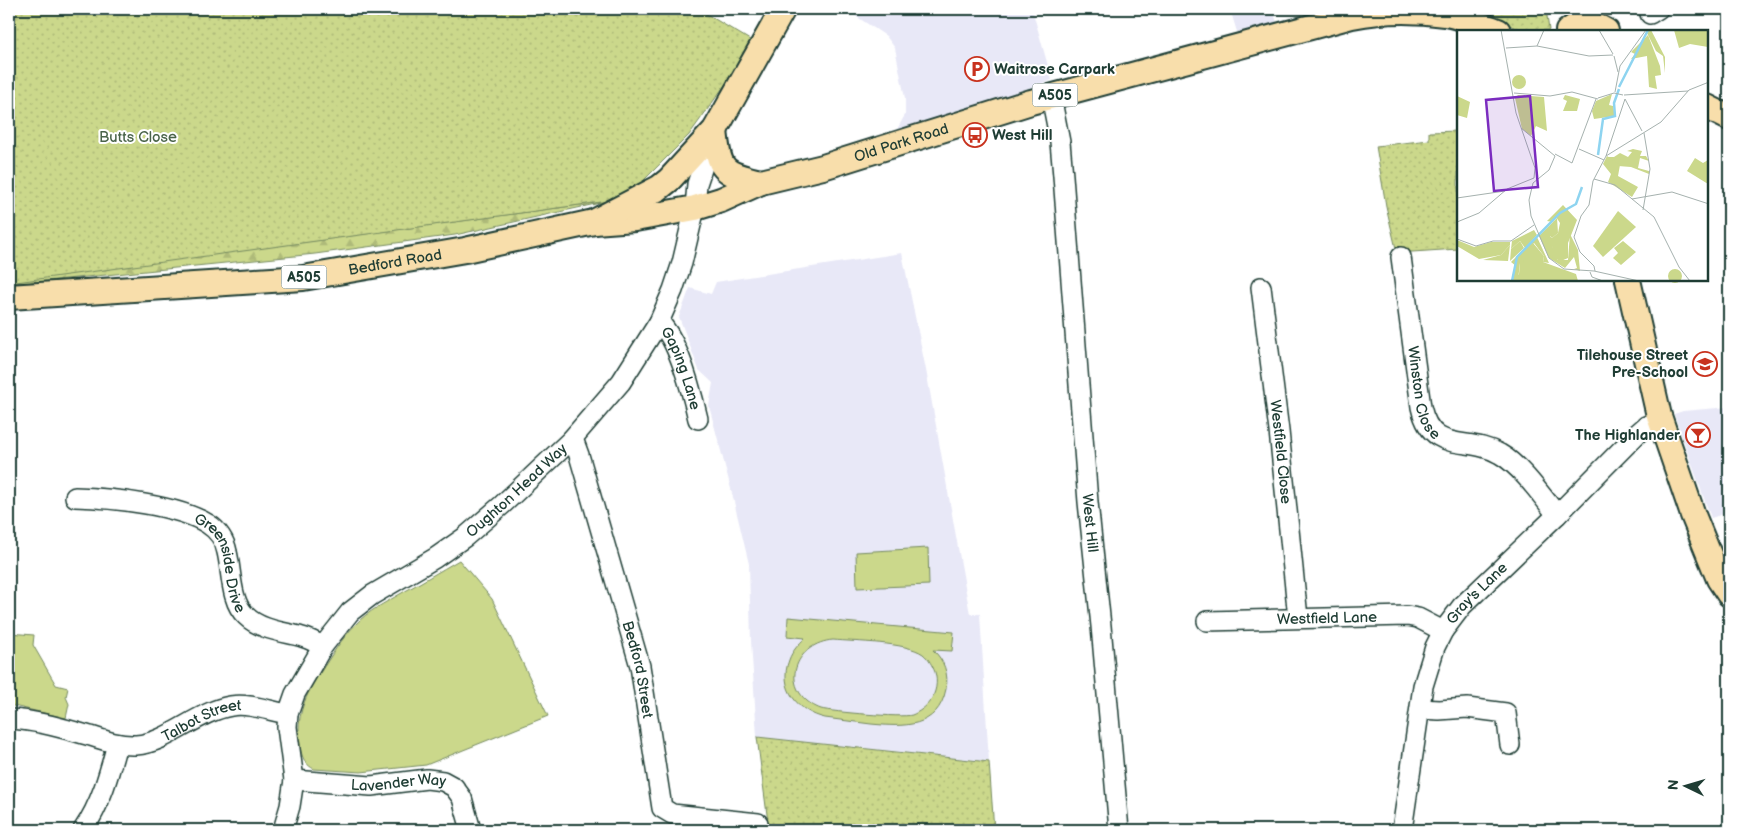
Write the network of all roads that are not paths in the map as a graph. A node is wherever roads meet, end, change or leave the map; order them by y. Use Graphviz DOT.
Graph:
graph roads {
  1 [pos="783,9"];
  2 [pos="1373,10"];
  3 [pos="1495,30"];
  4 [pos="1051,96"];
  5 [pos="1708,108"];
  6 [pos="1729,118"];
  7 [pos="715,130"];
  8 [pos="761,182"];
  9 [pos="694,208"];
  10 [pos="594,222"];
  11 [pos="1401,257"];
  12 [pos="1628,281"];
  13 [pos="1260,287"];
  14 [pos="9,297"];
  15 [pos="659,322"];
  16 [pos="698,419"];
  17 [pos="1661,420"];
  18 [pos="571,440"];
  19 [pos="75,497"];
  20 [pos="1558,515"];
  21 [pos="1729,594"];
  22 [pos="1298,618"];
  23 [pos="1207,621"];
  24 [pos="1443,631"];
  25 [pos="323,646"];
  26 [pos="1420,709"];
  27 [pos="9,719"];
  28 [pos="288,720"];
  29 [pos="117,744"];
  30 [pos="1510,744"];
  31 [pos="294,780"];
  32 [pos="758,826"];
  33 [pos="82,830"];
  34 [pos="283,830"];
  35 [pos="471,830"];
  36 [pos="1119,830"];
  37 [pos="1402,830"];
  1 -- 7 [label="main road, Bedford Road / A505"];
  2 -- 3 [label="main road, Old Park Road / A505"];
  2 -- 4 [label="main road, Old Park Road / A505"];
  4 -- 8 [label="main road, Old Park Road / A505"];
  4 -- 36 [label="street, West Hill"];
  5 -- 6 [label="main road"];
  7 -- 8 [label="main road, A505"];
  7 -- 9 [label="street, Bedford Road"];
  7 -- 10 [label="main road, Bedford Road / A505"];
  8 -- 9 [label="main road, Old Park Road / A505"];
  9 -- 10 [label="main road, Old Park Road / A505"];
  9 -- 15 [label="street, Oughton Head Way"];
  10 -- 14 [label="main road, Bedford Road / A505"];
  11 -- 20 [label="street, Winston Close"];
  12 -- 17 [label="main road"];
  13 -- 22 [label="street, Westfield Close"];
  15 -- 16 [label="street, Gaping Lane"];
  15 -- 18 [label="street, Oughton Head Way"];
  17 -- 20 [label="street, Gray's Lane"];
  17 -- 21 [label="main road"];
  18 -- 25 [label="street, Oughton Head Way"];
  18 -- 32 [label="street, Bedford Street"];
  19 -- 25 [label="street, Greenside Drive"];
  20 -- 24 [label="street, Gray's Lane"];
  22 -- 23 [label="street, Westfield Lane"];
  22 -- 24 [label="street, Westfield Lane"];
  24 -- 26 [label="street, Gray's Lane"];
  25 -- 28 [label="street, Oughton Head Way"];
  26 -- 30 [label="street"];
  26 -- 37 [label="street, Gray's Lane"];
  27 -- 29 [label="street, Talbot Street"];
  28 -- 29 [label="street, Talbot Street"];
  28 -- 31 [label="street"];
  29 -- 33 [label="street"];
  31 -- 34 [label="street"];
  31 -- 35 [label="street, Lavender Way"];
}
